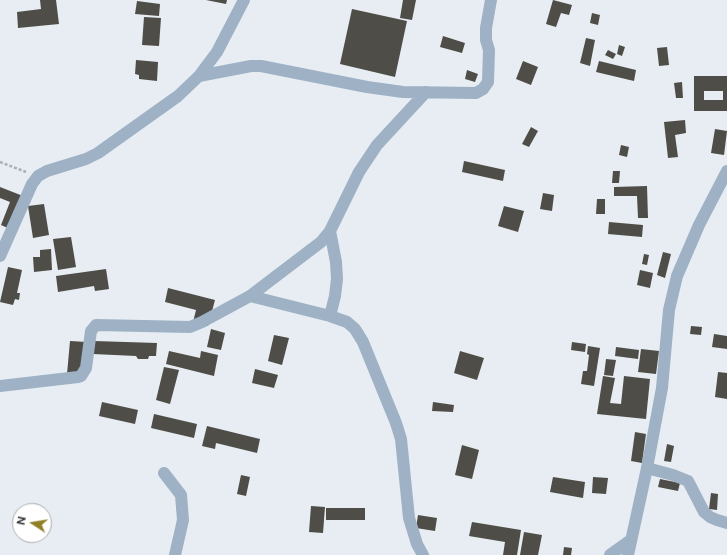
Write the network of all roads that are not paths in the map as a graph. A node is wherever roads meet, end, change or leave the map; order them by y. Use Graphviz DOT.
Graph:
graph roads {
  1 [pos="244,0"];
  2 [pos="491,0"];
  3 [pos="199,76"];
  4 [pos="426,92"];
  5 [pos="727,171"];
  6 [pos="330,232"];
  7 [pos="0,256"];
  8 [pos="250,296"];
  9 [pos="330,316"];
  10 [pos="0,386"];
  11 [pos="647,468"];
  12 [pos="164,473"];
  13 [pos="727,523"];
  14 [pos="631,540"];
  15 [pos="174,555"];
  16 [pos="423,555"];
  17 [pos="610,555"];
  18 [pos="628,555"];
  1 -- 3 [label="street"];
  2 -- 4 [label="street"];
  3 -- 4 [label="street"];
  3 -- 7 [label="street"];
  4 -- 6 [label="street"];
  5 -- 11 [label="street"];
  6 -- 8 [label="street"];
  6 -- 9 [label="street"];
  8 -- 9 [label="street"];
  8 -- 10 [label="street"];
  9 -- 16 [label="street"];
  11 -- 13 [label="street"];
  11 -- 14 [label="street"];
  12 -- 15 [label="street"];
  14 -- 17 [label="street"];
  14 -- 18 [label="street"];
}
